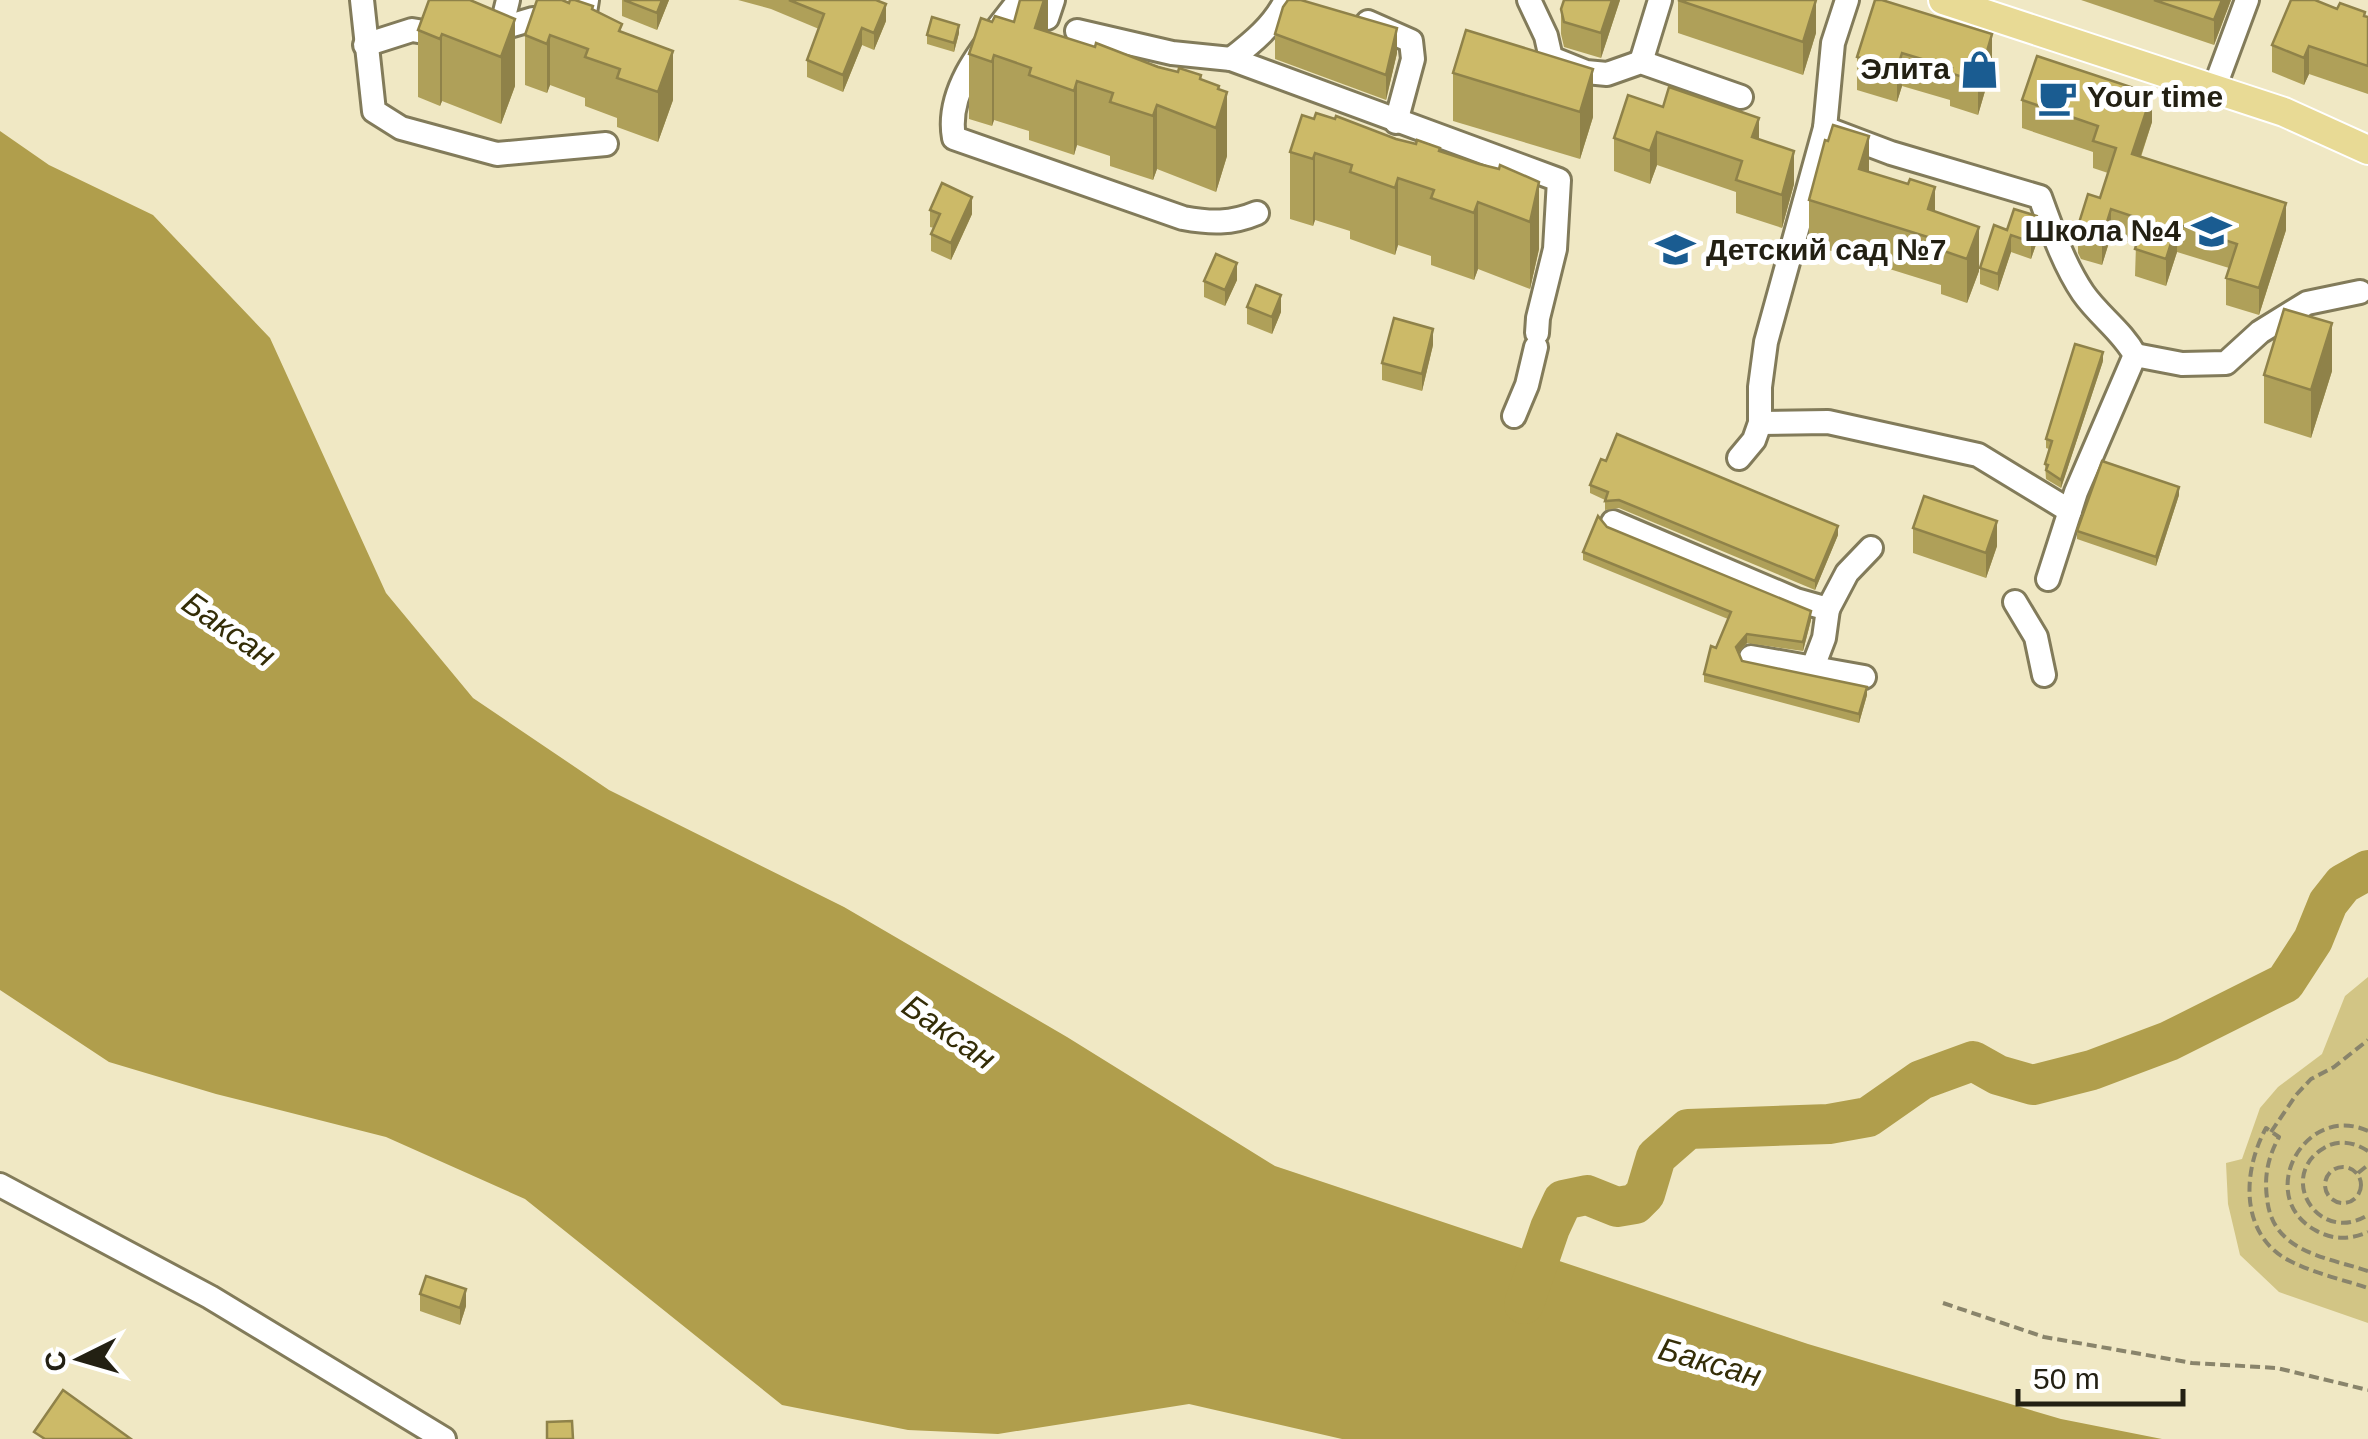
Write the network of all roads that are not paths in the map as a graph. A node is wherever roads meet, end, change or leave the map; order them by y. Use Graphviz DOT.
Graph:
graph roads {
  1 [pos="362,0"];
  2 [pos="508,0"];
  3 [pos="586,0"];
  4 [pos="1286,0"];
  5 [pos="1529,0"];
  6 [pos="1660,0"];
  7 [pos="1846,0"];
  8 [pos="1942,0"];
  9 [pos="2247,0"];
  10 [pos="1014,7"];
  11 [pos="1349,16"];
  12 [pos="501,29"];
  13 [pos="1077,32"];
  14 [pos="365,45"];
  15 [pos="1231,59"];
  16 [pos="1641,62"];
  17 [pos="2214,89"];
  18 [pos="1741,97"];
  19 [pos="1396,122"];
  20 [pos="1825,128"];
  21 [pos="606,144"];
  22 [pos="2368,150"];
  23 [pos="1256,213"];
  24 [pos="2360,292"];
  25 [pos="2135,355"];
  26 [pos="1514,416"];
  27 [pos="1760,423"];
  28 [pos="1739,458"];
  29 [pos="2070,511"];
  30 [pos="1613,522"];
  31 [pos="1871,548"];
  32 [pos="2048,579"];
  33 [pos="2015,602"];
  34 [pos="1828,609"];
  35 [pos="1751,657"];
  36 [pos="1813,666"];
  37 [pos="2044,675"];
  38 [pos="1864,677"];
  39 [pos="0,1185"];
  40 [pos="444,1439"];
  1 -- 14 [label="street"];
  2 -- 12 [label="street"];
  3 -- 12 [label="street"];
  4 -- 15 [label="street"];
  5 -- 16 [label="street"];
  6 -- 16 [label="street"];
  7 -- 20 [label="street"];
  8 -- 17 [label="main road"];
  9 -- 17 [label="street"];
  10 -- 23 [label="street"];
  11 -- 19 [label="street"];
  12 -- 14 [label="street"];
  13 -- 15 [label="street"];
  14 -- 21 [label="street"];
  15 -- 19 [label="street"];
  16 -- 18 [label="street"];
  17 -- 22 [label="main road"];
  19 -- 26 [label="street"];
  20 -- 25 [label="street"];
  20 -- 27 [label="street"];
  24 -- 25 [label="street"];
  25 -- 29 [label="street"];
  27 -- 28 [label="street"];
  27 -- 29 [label="street"];
  29 -- 32 [label="street"];
  30 -- 34 [label="street"];
  31 -- 34 [label="street"];
  33 -- 37 [label="street"];
  34 -- 36 [label="street"];
  35 -- 36 [label="street"];
  36 -- 38 [label="street"];
  39 -- 40 [label="street"];
}
